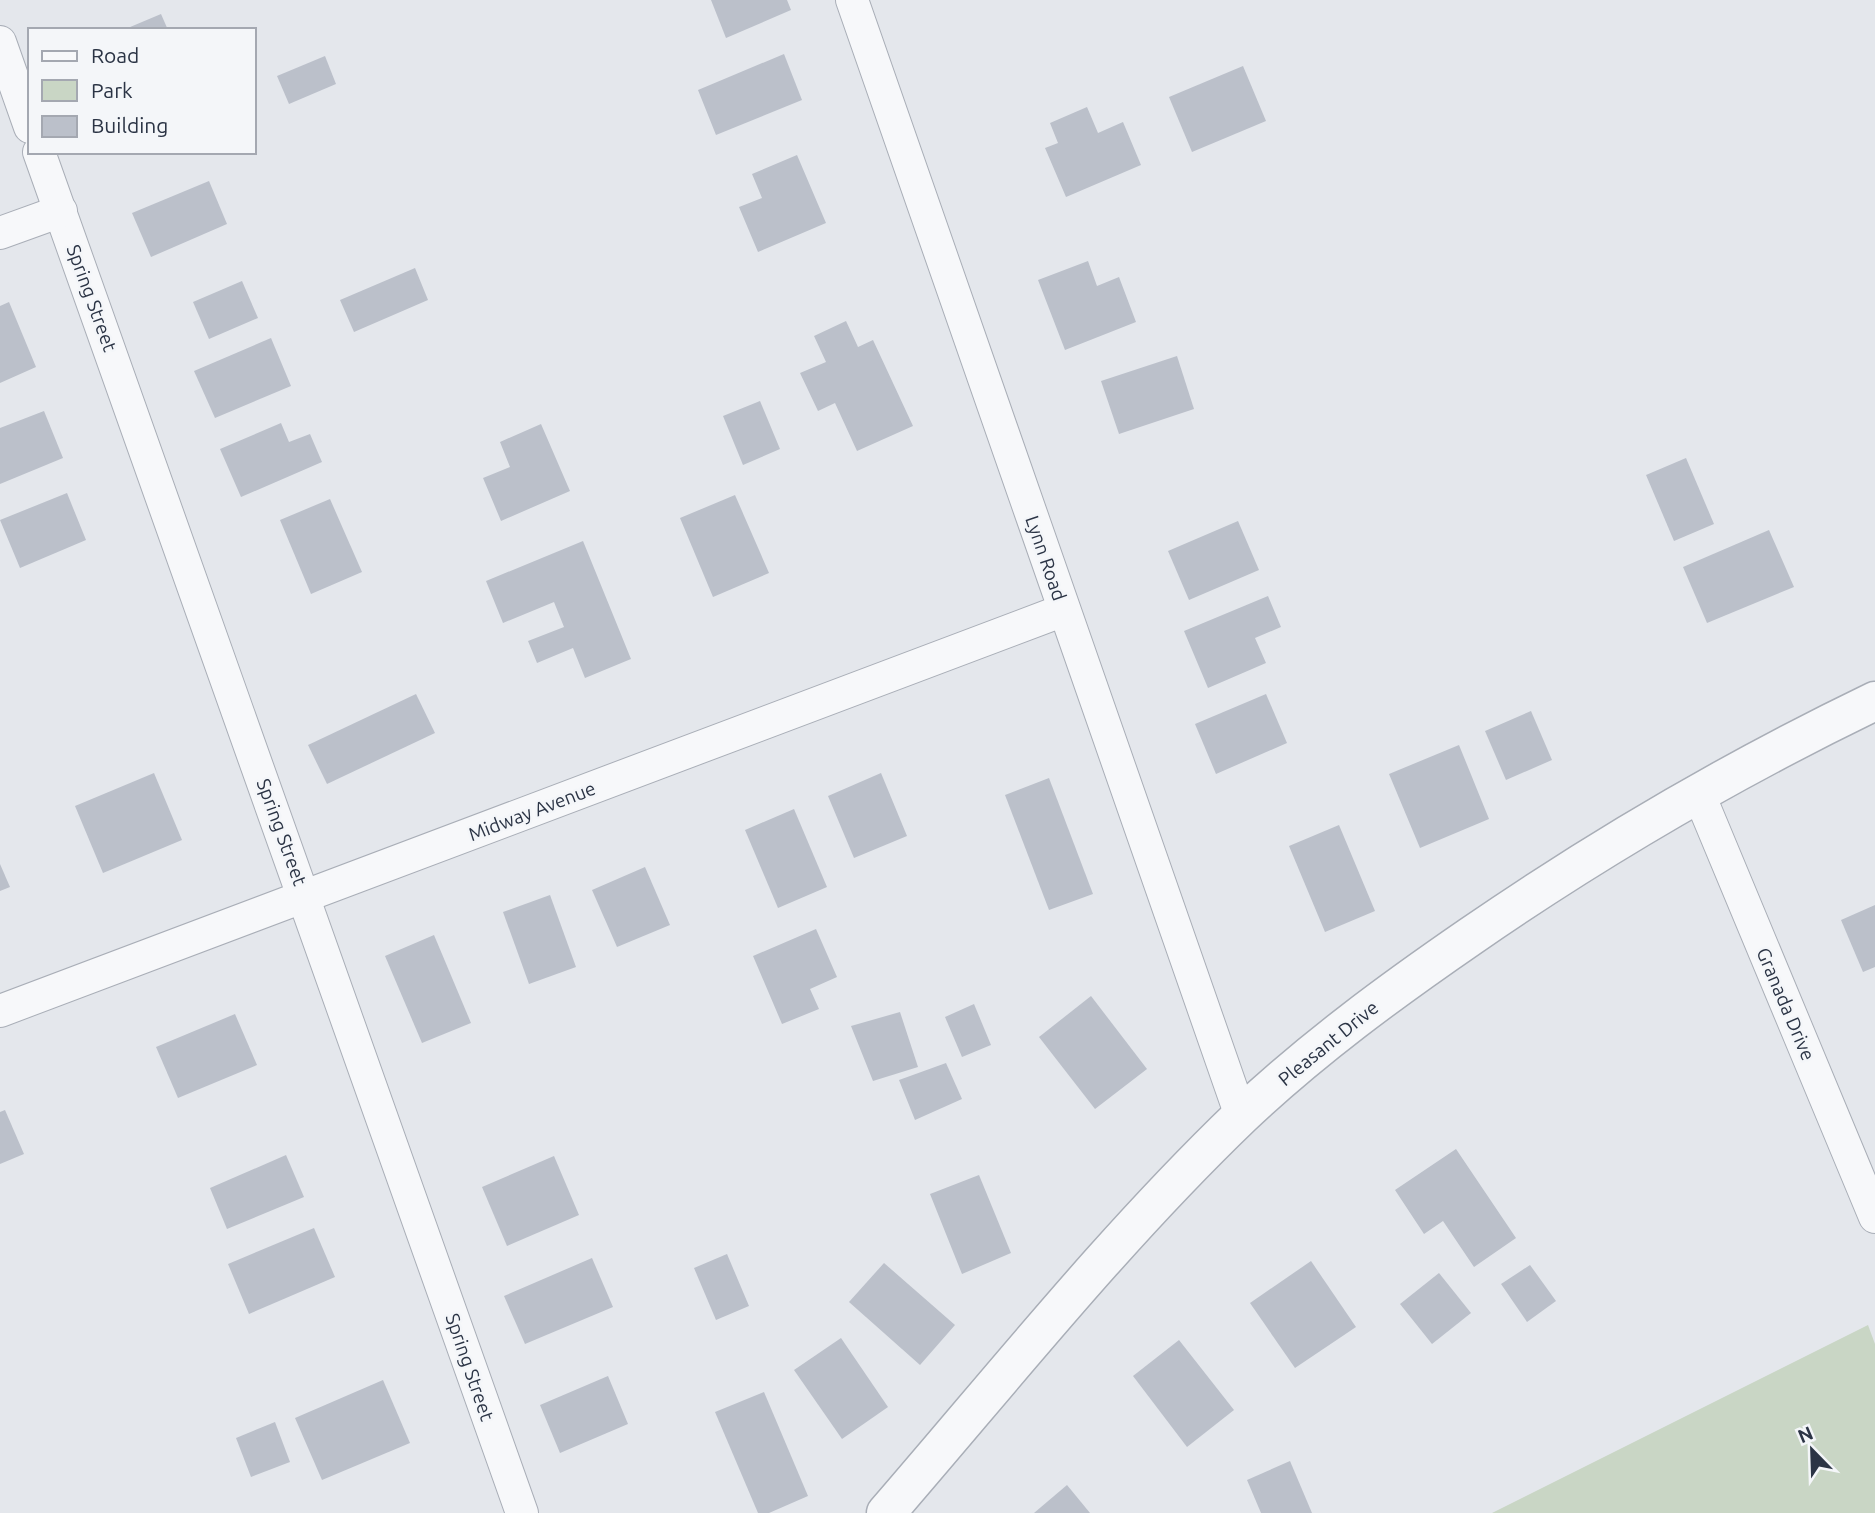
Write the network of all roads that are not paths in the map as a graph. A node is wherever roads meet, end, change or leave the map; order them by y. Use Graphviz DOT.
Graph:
graph roads {
  1 [pos="852,0"];
  2 [pos="0,42"];
  3 [pos="28,121"];
  4 [pos="40,154"];
  5 [pos="61,211"];
  6 [pos="0,233"];
  7 [pos="1064,610"];
  8 [pos="1875,701"];
  9 [pos="1698,792"];
  10 [pos="305,897"];
  11 [pos="0,1011"];
  12 [pos="1241,1116"];
  13 [pos="1875,1217"];
  14 [pos="522,1513"];
  15 [pos="886,1513"];
  1 -- 7 [label="street, Lynn Road"];
  2 -- 3 [label="street"];
  4 -- 5 [label="street, Spring Street"];
  5 -- 6 [label="street"];
  5 -- 10 [label="street, Spring Street"];
  7 -- 10 [label="street, Midway Avenue"];
  7 -- 12 [label="street, Lynn Road"];
  8 -- 9 [label="street, Pleasant Drive"];
  9 -- 12 [label="street, Pleasant Drive"];
  9 -- 13 [label="street, Granada Drive"];
  10 -- 11 [label="street, Midway Avenue"];
  10 -- 14 [label="street, Spring Street"];
  12 -- 15 [label="street, Pleasant Drive"];
}
